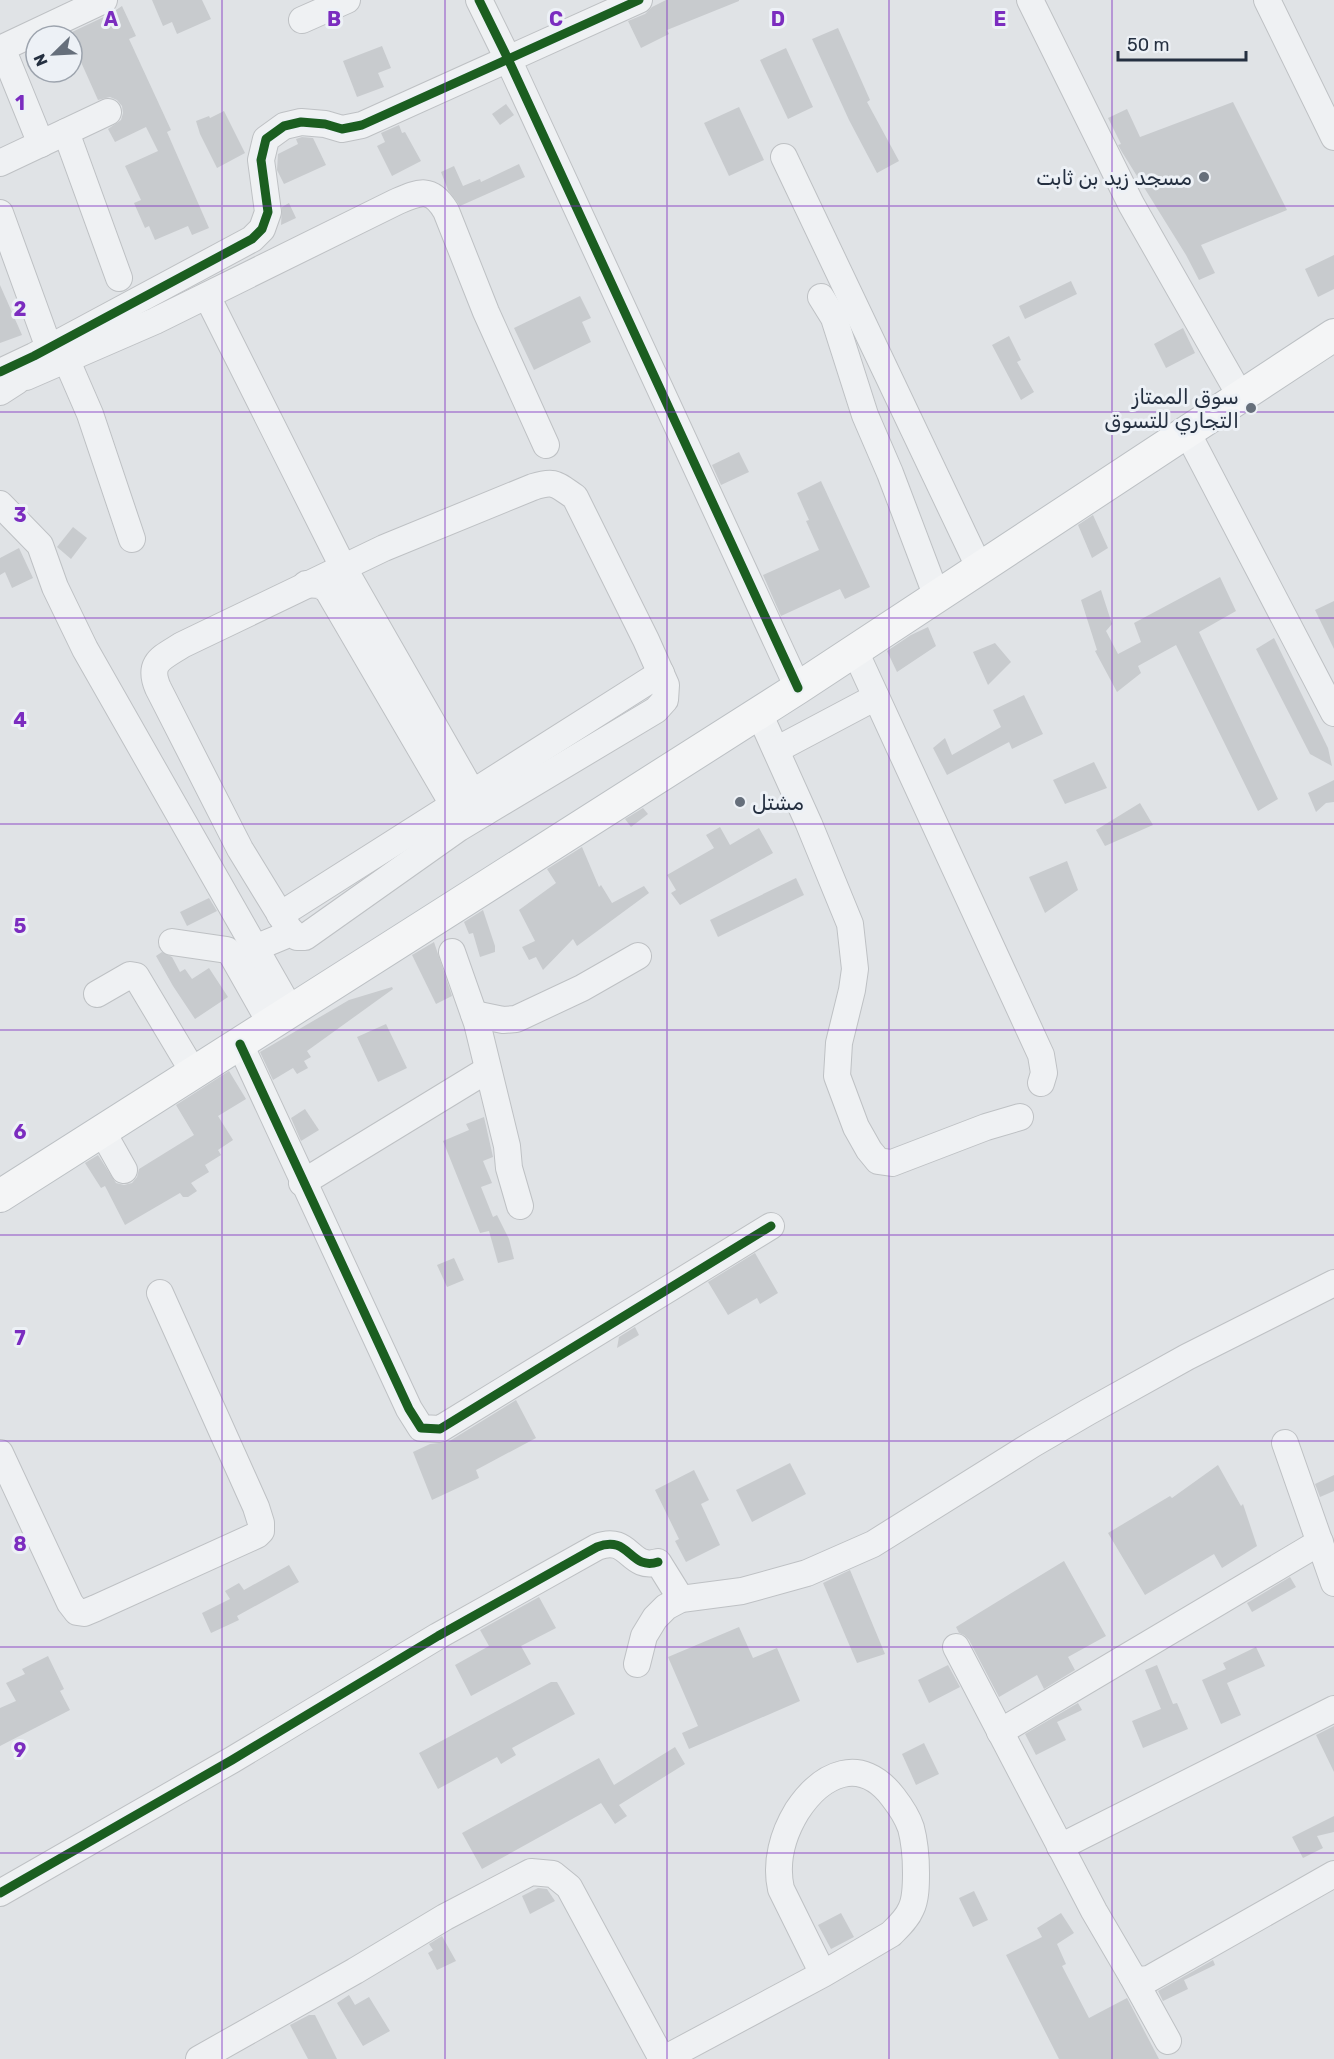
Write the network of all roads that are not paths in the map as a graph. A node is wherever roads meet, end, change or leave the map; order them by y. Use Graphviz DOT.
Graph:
graph roads {
  1 [pos="104,0"];
  2 [pos="347,0"];
  3 [pos="479,0"];
  4 [pos="639,0"];
  5 [pos="1030,0"];
  6 [pos="1267,0"];
  7 [pos="302,20"];
  8 [pos="1,48"];
  9 [pos="508,59"];
  10 [pos="108,112"];
  11 [pos="66,132"];
  12 [pos="1334,137"];
  13 [pos="40,144"];
  14 [pos="784,157"];
  15 [pos="0,163"];
  16 [pos="0,213"];
  17 [pos="119,278"];
  18 [pos="207,296"];
  19 [pos="821,297"];
  20 [pos="1334,335"];
  21 [pos="58,350"];
  22 [pos="4,382"];
  23 [pos="1241,397"];
  24 [pos="1187,432"];
  25 [pos="546,445"];
  26 [pos="0,504"];
  27 [pos="10,530"];
  28 [pos="132,539"];
  29 [pos="343,567"];
  30 [pos="980,568"];
  31 [pos="306,584"];
  32 [pos="937,597"];
  33 [pos="855,651"];
  34 [pos="798,688"];
  35 [pos="876,697"];
  36 [pos="1333,710"];
  37 [pos="759,713"];
  38 [pos="776,750"];
  39 [pos="469,809"];
  40 [pos="285,922"];
  41 [pos="172,942"];
  42 [pos="255,948"];
  43 [pos="452,952"];
  44 [pos="638,956"];
  45 [pos="97,994"];
  46 [pos="474,1014"];
  47 [pos="281,1018"];
  48 [pos="240,1044"];
  49 [pos="487,1070"];
  50 [pos="194,1073"];
  51 [pos="1041,1083"];
  52 [pos="1020,1118"];
  53 [pos="102,1131"];
  54 [pos="124,1170"];
  55 [pos="302,1183"];
  56 [pos="0,1196"];
  57 [pos="520,1206"];
  58 [pos="771,1226"];
  59 [pos="1334,1283"];
  60 [pos="160,1293"];
  61 [pos="1285,1443"];
  62 [pos="0,1452"];
  63 [pos="1320,1542"];
  64 [pos="1334,1582"];
  65 [pos="681,1599"];
  66 [pos="956,1647"];
  67 [pos="637,1665"];
  68 [pos="1334,1709"];
  69 [pos="1000,1732"];
  70 [pos="1060,1847"];
  71 [pos="1334,1874"];
  72 [pos="0,1893"];
  73 [pos="823,1974"];
  74 [pos="1132,1976"];
  75 [pos="1168,2041"];
  76 [pos="210,2056"];
  77 [pos="663,2059"];
  1 -- 8 [label="street"];
  2 -- 7 [label="street"];
  3 -- 9 [label="street"];
  4 -- 9 [label="street"];
  5 -- 23 [label="street"];
  6 -- 12 [label="street"];
  8 -- 13 [label="street"];
  9 -- 21 [label="street"];
  9 -- 34 [label="street"];
  10 -- 11 [label="street"];
  11 -- 13 [label="street"];
  11 -- 17 [label="street"];
  13 -- 15 [label="street"];
  14 -- 30 [label="street"];
  16 -- 21 [label="street"];
  18 -- 21 [label="street"];
  18 -- 25 [label="street"];
  18 -- 29 [label="street"];
  19 -- 32 [label="street"];
  20 -- 23 [label="main road"];
  21 -- 22 [label="street"];
  21 -- 28 [label="street"];
  23 -- 24 [label="main road"];
  24 -- 30 [label="main road"];
  24 -- 36 [label="street"];
  26 -- 27 [label="street"];
  27 -- 42 [label="street"];
  29 -- 31 [label="street"];
  29 -- 39 [label="street"];
  29 -- 39 [label="street"];
  30 -- 32 [label="main road"];
  31 -- 39 [label="street"];
  31 -- 40 [label="street"];
  32 -- 33 [label="main road"];
  33 -- 34 [label="main road"];
  33 -- 35 [label="street"];
  34 -- 37 [label="main road"];
  35 -- 38 [label="street"];
  35 -- 51 [label="street"];
  37 -- 38 [label="street"];
  37 -- 47 [label="main road"];
  38 -- 52 [label="street"];
  39 -- 40 [label="street"];
  40 -- 42 [label="street"];
  41 -- 47 [label="street"];
  42 -- 47 [label="street"];
  43 -- 46 [label="street"];
  44 -- 46 [label="street"];
  45 -- 50 [label="street"];
  46 -- 49 [label="street"];
  47 -- 48 [label="main road"];
  48 -- 50 [label="main road"];
  48 -- 55 [label="street"];
  49 -- 55 [label="street"];
  49 -- 57 [label="street"];
  50 -- 53 [label="main road"];
  53 -- 54 [label="street"];
  53 -- 56 [label="main road"];
  55 -- 58 [label="street"];
  59 -- 65 [label="street"];
  60 -- 62 [label="street"];
  61 -- 63 [label="street"];
  63 -- 64 [label="street"];
  63 -- 69 [label="street"];
  65 -- 67 [label="street"];
  65 -- 72 [label="street"];
  66 -- 69 [label="street"];
  68 -- 70 [label="street"];
  69 -- 70 [label="street"];
  70 -- 74 [label="street"];
  71 -- 74 [label="street"];
  73 -- 73 [label="street"];
  73 -- 77 [label="street"];
  74 -- 75 [label="street"];
  76 -- 77 [label="street"];
}
